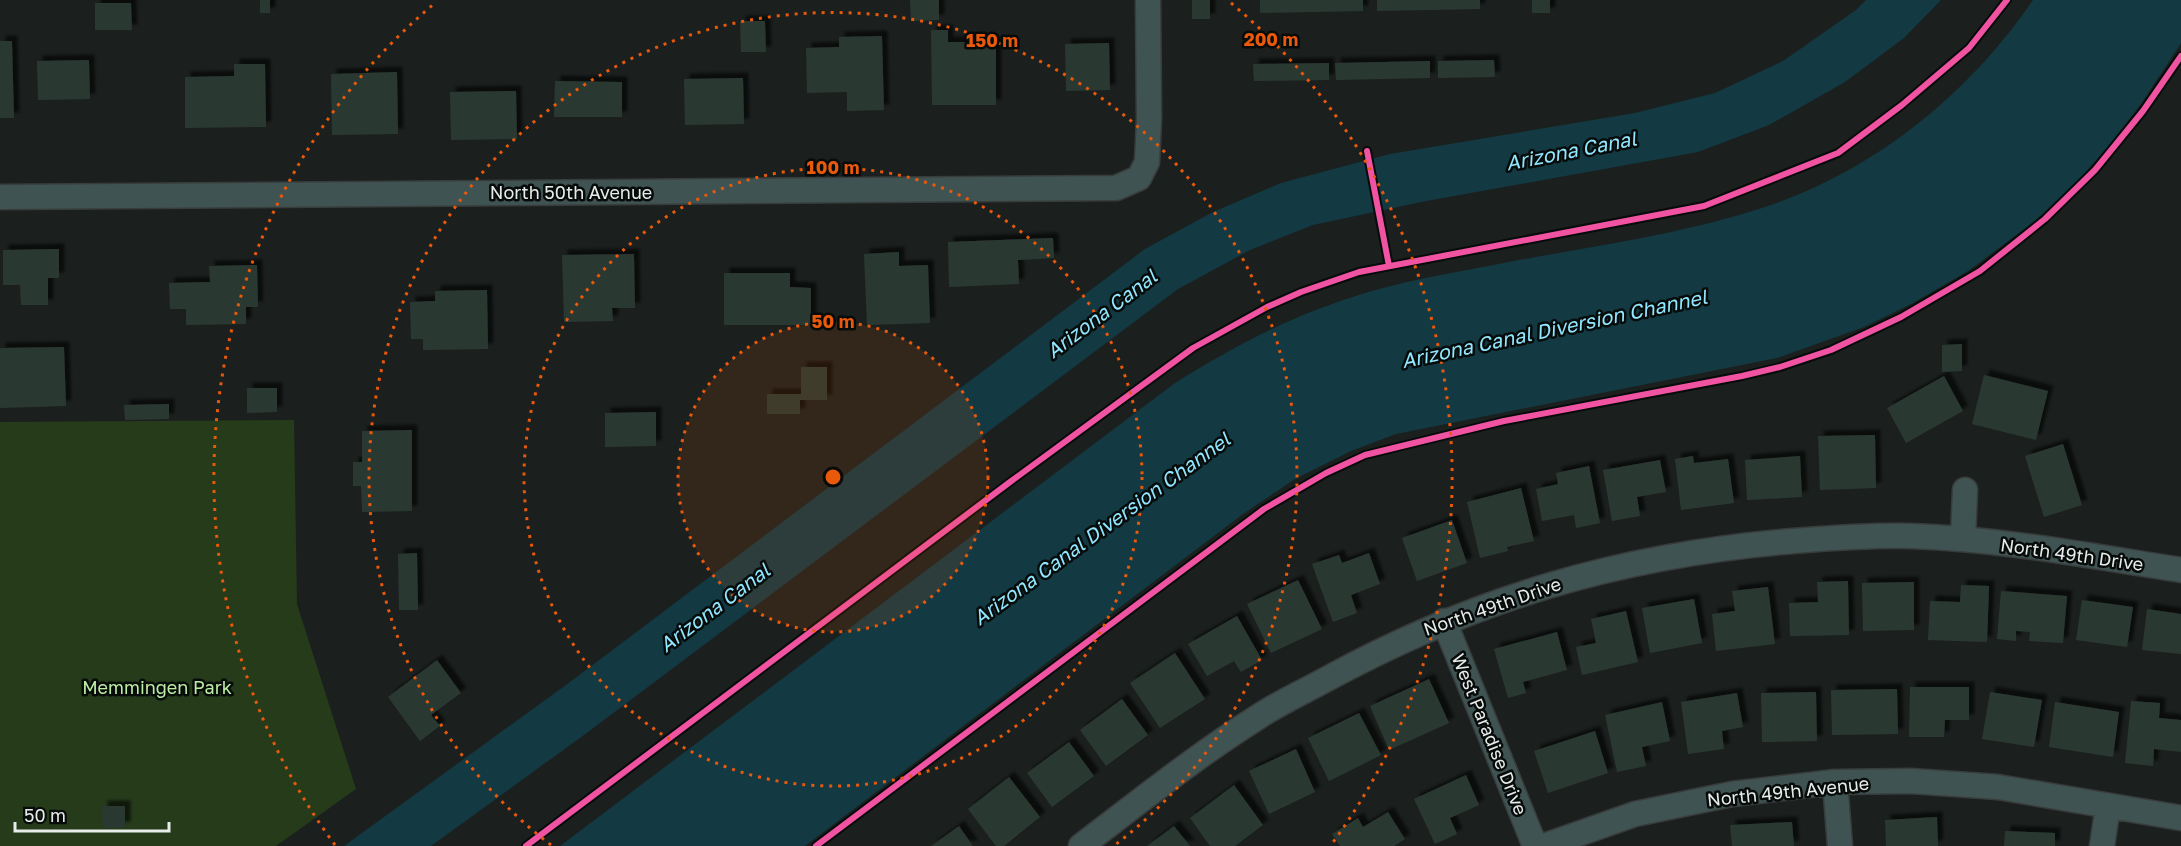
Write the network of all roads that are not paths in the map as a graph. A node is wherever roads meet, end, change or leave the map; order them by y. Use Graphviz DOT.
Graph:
graph roads {
  1 [pos="1148,0"];
  2 [pos="0,197"];
  3 [pos="1965,490"];
  4 [pos="1963,539"];
  5 [pos="2181,570"];
  6 [pos="1444,621"];
  7 [pos="1835,782"];
  8 [pos="2108,806"];
  9 [pos="2181,818"];
  10 [pos="1081,846"];
  11 [pos="1535,846"];
  12 [pos="1544,846"];
  13 [pos="1840,846"];
  14 [pos="2102,846"];
  1 -- 2 [label="street, North 50th Avenue"];
  3 -- 4 [label="street"];
  4 -- 5 [label="street, North 49th Drive"];
  4 -- 6 [label="street, North 49th Drive"];
  6 -- 10 [label="street, North 49th Drive"];
  6 -- 11 [label="street, West Paradise Drive"];
  7 -- 8 [label="street, North 49th Avenue"];
  7 -- 12 [label="street, North 49th Avenue"];
  7 -- 13 [label="street"];
  8 -- 9 [label="street, North 49th Avenue"];
  8 -- 14 [label="street"];
}
